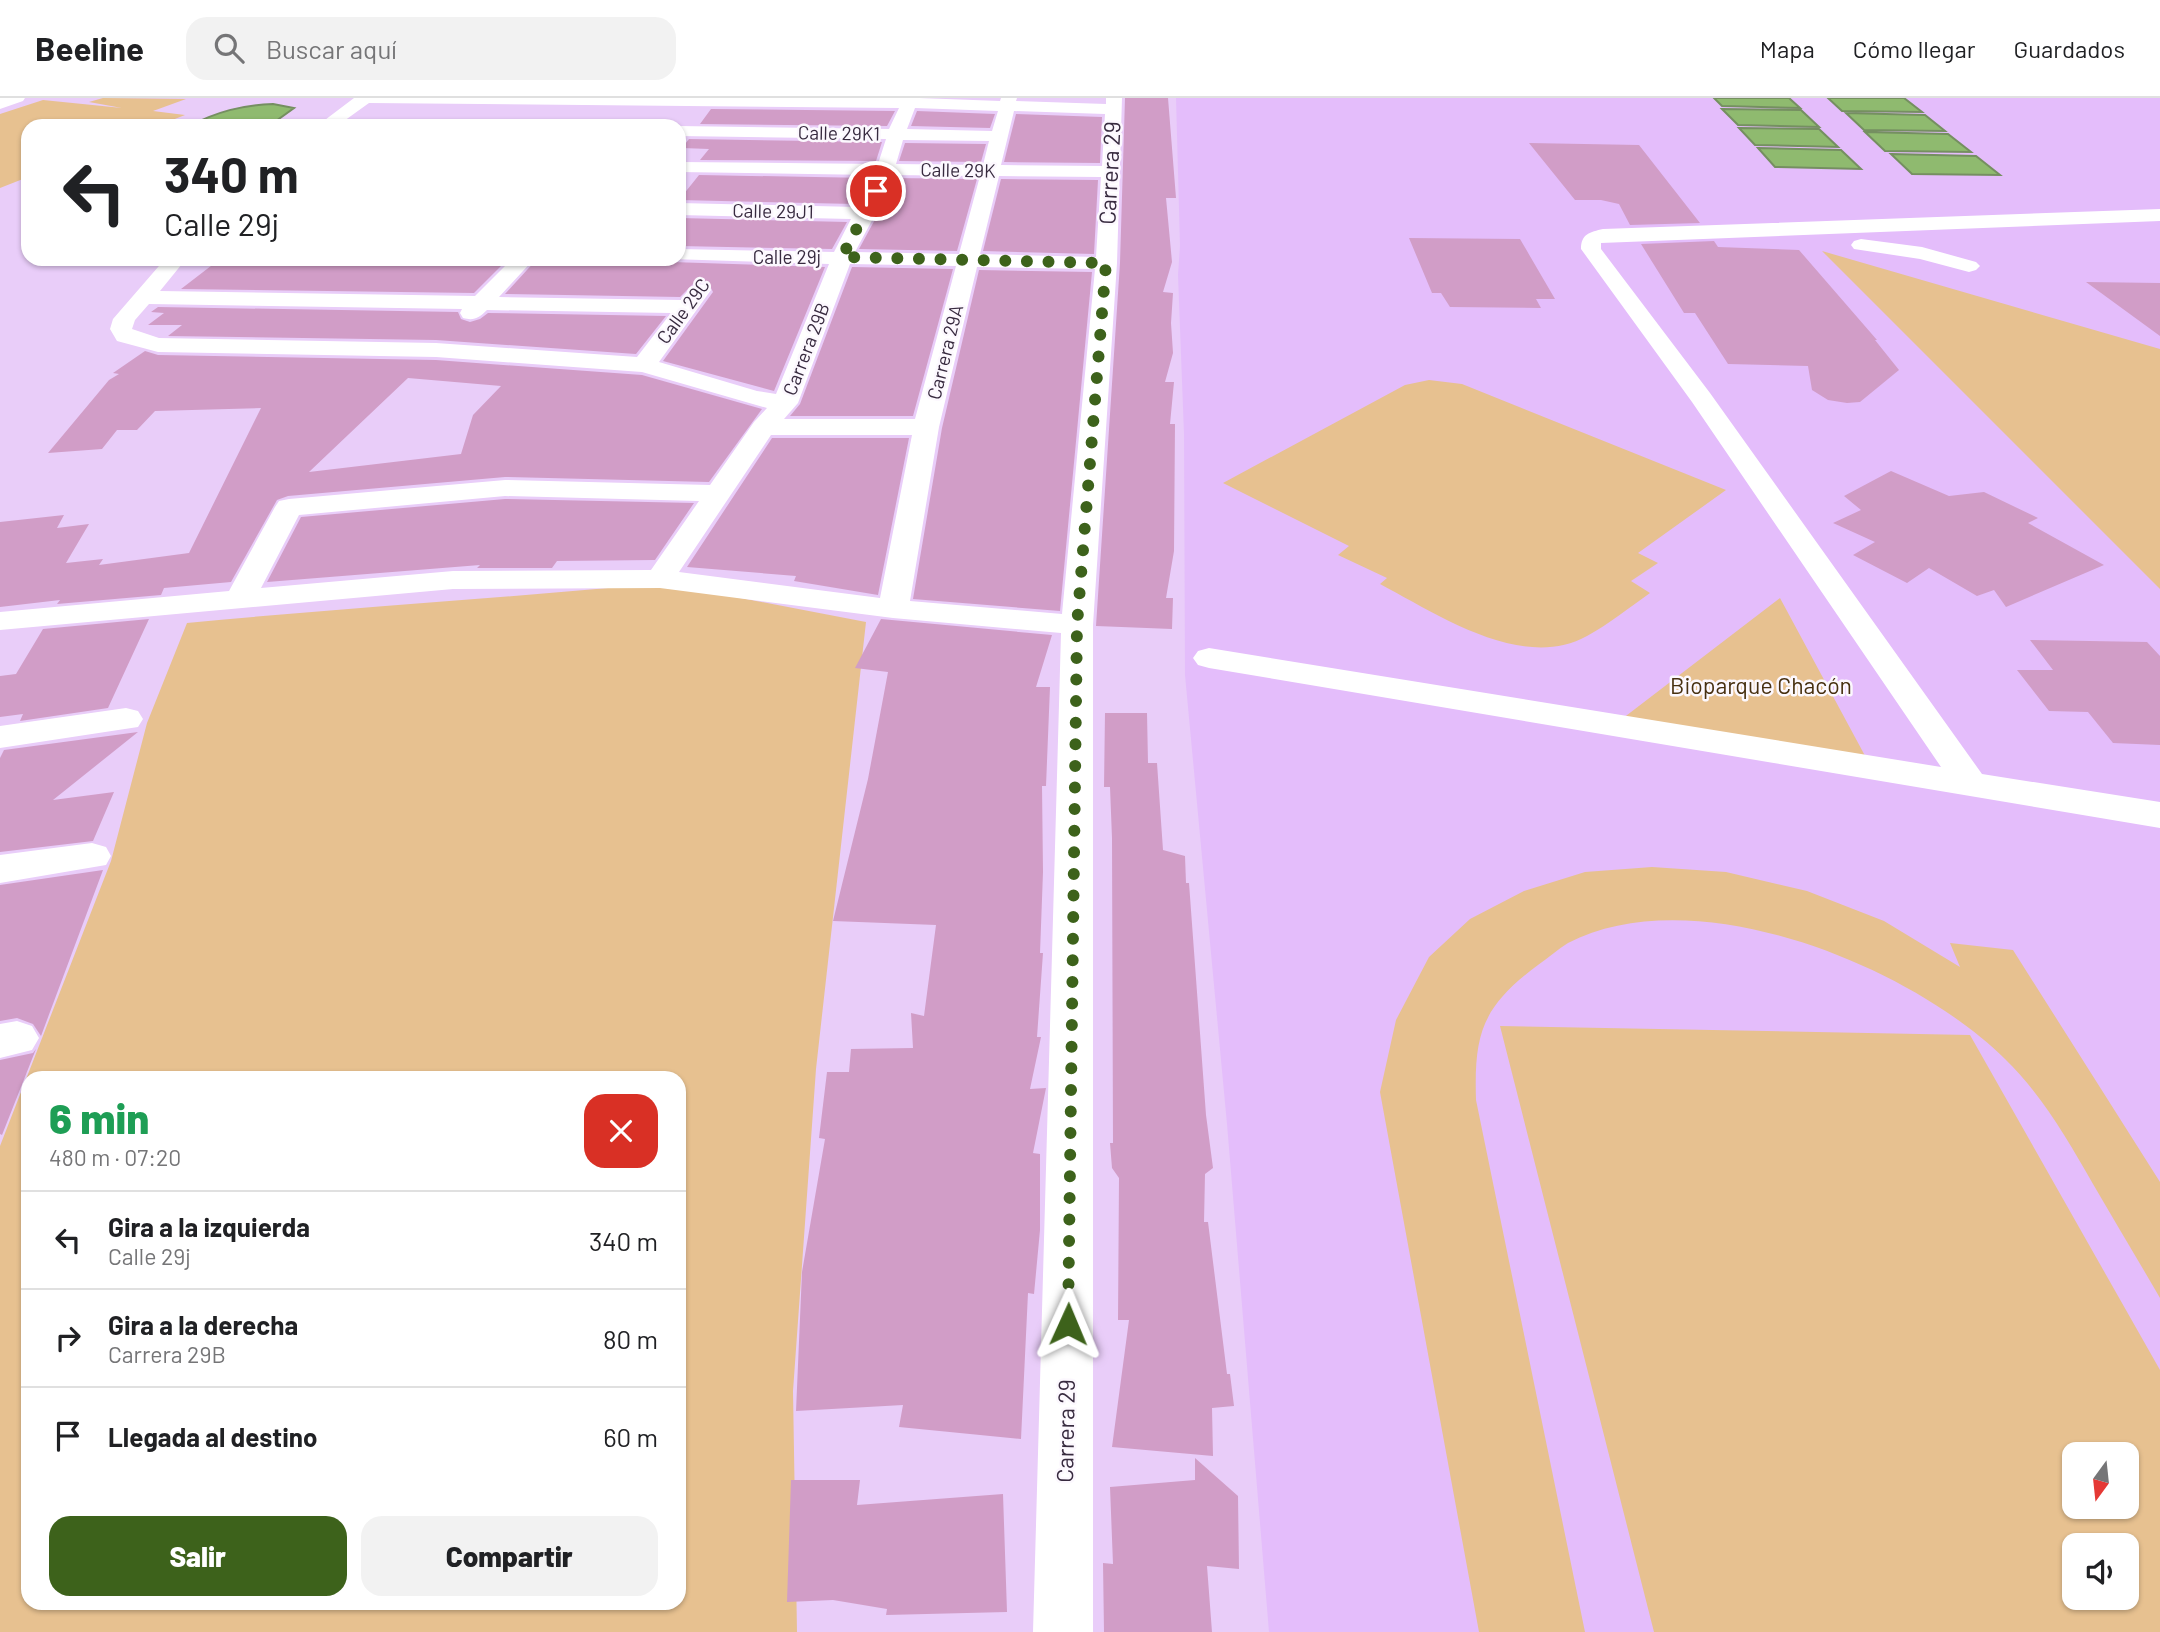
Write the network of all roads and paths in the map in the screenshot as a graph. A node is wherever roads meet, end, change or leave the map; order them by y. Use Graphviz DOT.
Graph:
graph roads {
  1 [pos="17,98"];
  2 [pos="365,98"];
  3 [pos="651,99"];
  4 [pos="911,101"];
  5 [pos="1008,101"];
  6 [pos="1114,103"];
  7 [pos="0,104"];
  8 [pos="638,118"];
  9 [pos="336,119"];
  10 [pos="686,131"];
  11 [pos="896,134"];
  12 [pos="999,136"];
  13 [pos="686,167"];
  14 [pos="886,170"];
  15 [pos="990,171"];
  16 [pos="1110,172"];
  17 [pos="686,209"];
  18 [pos="866,213"];
  19 [pos="2160,215"];
  20 [pos="1754,230"];
  21 [pos="686,255"];
  22 [pos="722,257"];
  23 [pos="842,257"];
  24 [pos="969,260"];
  25 [pos="1106,263"];
  26 [pos="170,266"];
  27 [pos="517,266"];
  28 [pos="1969,266"];
  29 [pos="144,297"];
  30 [pos="482,301"];
  31 [pos="689,307"];
  32 [pos="436,350"];
  33 [pos="644,365"];
  34 [pos="785,403"];
  35 [pos="763,427"];
  36 [pos="926,427"];
  37 [pos="717,493"];
  38 [pos="660,579"];
  39 [pos="240,599"];
  40 [pos="892,609"];
  41 [pos="0,621"];
  42 [pos="1077,625"];
  43 [pos="1209,658"];
  44 [pos="126,719"];
  45 [pos="0,737"];
  46 [pos="1971,784"];
  47 [pos="2160,815"];
  48 [pos="92,856"];
  49 [pos="0,869"];
  50 [pos="1063,1632"];
  1 -- 7 [label="street"];
  2 -- 3 [label="street"];
  2 -- 9 [label="street"];
  3 -- 4 [label="street"];
  3 -- 8 [label="street"];
  4 -- 5 [label="street"];
  4 -- 11 [label="street, Carrera 29B"];
  5 -- 6 [label="street"];
  5 -- 12 [label="street, Carrera 29A"];
  6 -- 16 [label="street, Carrera 29"];
  10 -- 11 [label="street, Calle 29K1"];
  11 -- 12 [label="street, Calle 29K1"];
  11 -- 14 [label="street, Carrera 29B"];
  12 -- 15 [label="street, Carrera 29A"];
  13 -- 14 [label="street, Calle 29K"];
  14 -- 15 [label="street, Calle 29K"];
  14 -- 18 [label="street, Carrera 29B"];
  15 -- 16 [label="street, Calle 29K"];
  15 -- 24 [label="street, Carrera 29A"];
  16 -- 25 [label="street, Carrera 29"];
  17 -- 18 [label="street, Calle 29J1"];
  18 -- 23 [label="street, Carrera 29B"];
  19 -- 20 [label="street"];
  20 -- 28 [label="street"];
  20 -- 46 [label="street"];
  21 -- 22 [label="street, Calle 29j"];
  22 -- 23 [label="street, Calle 29j"];
  22 -- 31 [label="street, Calle 29C"];
  23 -- 24 [label="street, Calle 29j"];
  23 -- 34 [label="street, Carrera 29B"];
  24 -- 25 [label="street, Calle 29j"];
  24 -- 36 [label="street, Carrera 29A"];
  25 -- 42 [label="street, Carrera 29"];
  26 -- 29 [label="street"];
  27 -- 30 [label="street"];
  29 -- 30 [label="street"];
  29 -- 32 [label="street"];
  30 -- 31 [label="street"];
  30 -- 32 [label="street"];
  31 -- 33 [label="street, Calle 29C"];
  32 -- 33 [label="street"];
  33 -- 34 [label="street"];
  34 -- 35 [label="street, Carrera 29B"];
  35 -- 36 [label="street"];
  35 -- 37 [label="street, Carrera 29B"];
  36 -- 40 [label="street, Carrera 29A"];
  37 -- 38 [label="street, Carrera 29B"];
  37 -- 39 [label="street"];
  38 -- 39 [label="street"];
  38 -- 40 [label="street"];
  39 -- 41 [label="street"];
  40 -- 42 [label="street"];
  42 -- 50 [label="street, Carrera 29"];
  43 -- 46 [label="street"];
  44 -- 45 [label="street"];
  46 -- 47 [label="street"];
  48 -- 49 [label="street"];
}
